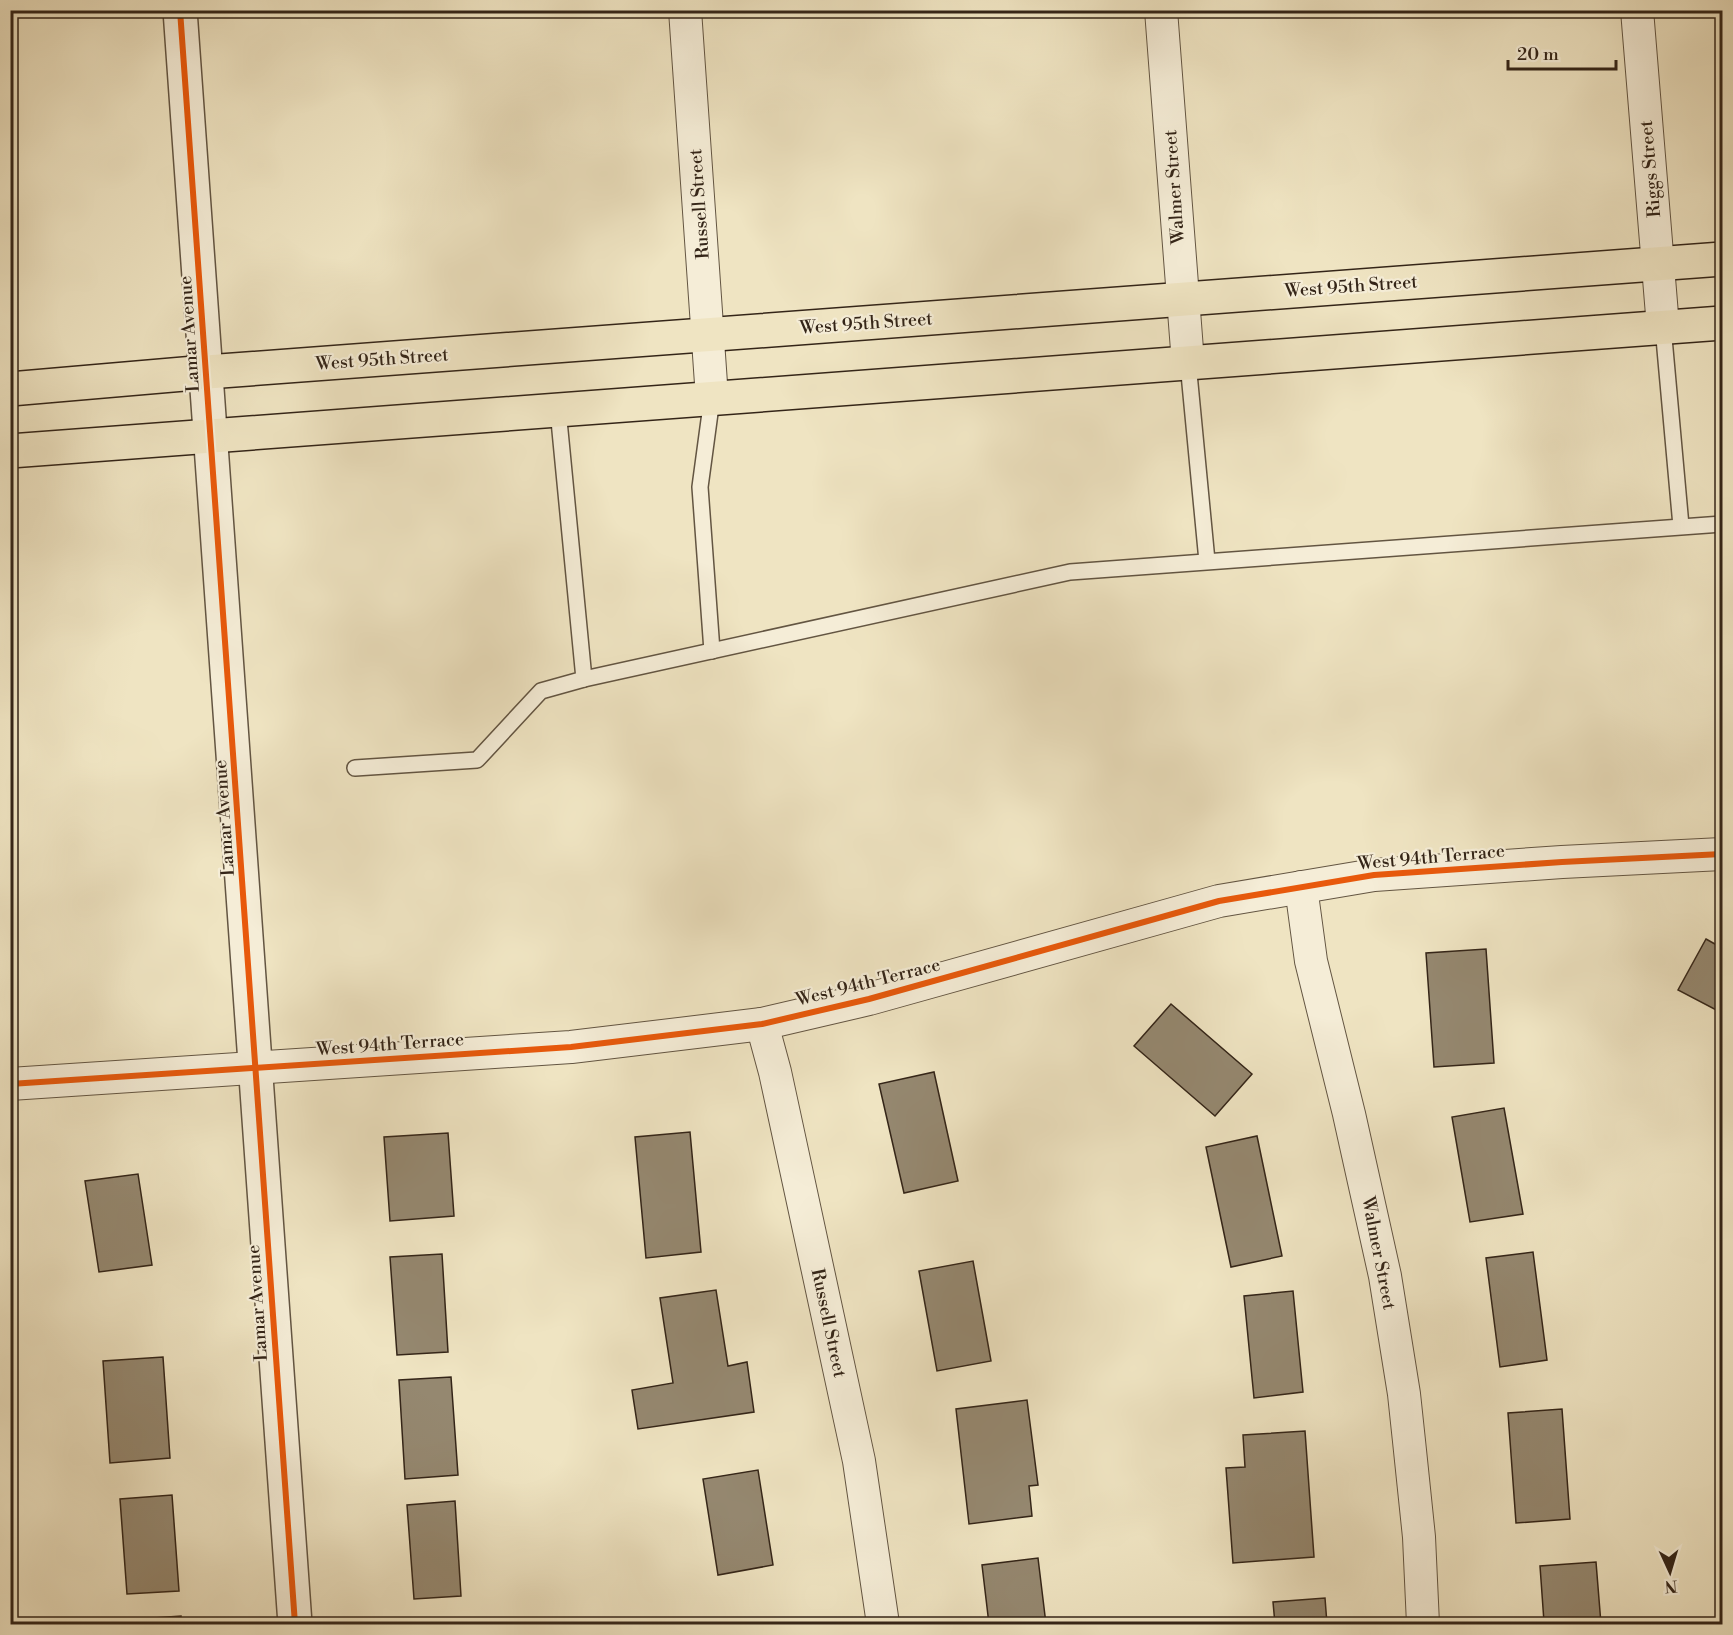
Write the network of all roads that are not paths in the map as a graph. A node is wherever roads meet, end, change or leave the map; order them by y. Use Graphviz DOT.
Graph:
graph roads {
  1 [pos="180,10"];
  2 [pos="686,10"];
  3 [pos="1161,10"];
  4 [pos="1637,10"];
  5 [pos="1722,259"];
  6 [pos="1657,264"];
  7 [pos="1183,298"];
  8 [pos="1722,322"];
  9 [pos="1663,327"];
  10 [pos="707,335"];
  11 [pos="1188,363"];
  12 [pos="207,372"];
  13 [pos="10,389"];
  14 [pos="712,398"];
  15 [pos="558,410"];
  16 [pos="212,438"];
  17 [pos="10,451"];
  18 [pos="1722,524"];
  19 [pos="1681,526"];
  20 [pos="1207,561"];
  21 [pos="712,651"];
  22 [pos="584,679"];
  23 [pos="355,768"];
  24 [pos="1722,854"];
  25 [pos="1301,887"];
  26 [pos="762,1024"];
  27 [pos="256,1069"];
  28 [pos="10,1084"];
  29 [pos="295,1624"];
  30 [pos="883,1624"];
  31 [pos="1423,1624"];
  1 -- 12 [label="street, Lamar Avenue"];
  2 -- 10 [label="street, Russell Street"];
  3 -- 7 [label="street, Walmer Street"];
  4 -- 6 [label="street, Riggs Street"];
  5 -- 6 [label="main road, West 95th Street"];
  6 -- 7 [label="main road, West 95th Street"];
  6 -- 9 [label="street, Riggs Street"];
  7 -- 10 [label="main road, West 95th Street"];
  7 -- 11 [label="street, Walmer Street"];
  8 -- 9 [label="main road"];
  9 -- 11 [label="main road"];
  9 -- 19 [label="lane"];
  10 -- 12 [label="main road, West 95th Street"];
  10 -- 14 [label="street, Russell Street"];
  11 -- 14 [label="main road"];
  11 -- 20 [label="lane"];
  12 -- 13 [label="main road, West 95th Street"];
  12 -- 16 [label="street, Lamar Avenue"];
  14 -- 15 [label="main road"];
  14 -- 21 [label="lane"];
  15 -- 16 [label="main road"];
  15 -- 22 [label="lane"];
  16 -- 17 [label="main road"];
  16 -- 27 [label="street, Lamar Avenue"];
  18 -- 19 [label="lane"];
  19 -- 20 [label="lane"];
  20 -- 21 [label="lane"];
  21 -- 22 [label="lane"];
  22 -- 23 [label="lane"];
  24 -- 25 [label="street, West 94th Terrace"];
  25 -- 26 [label="street, West 94th Terrace"];
  25 -- 31 [label="street, Walmer Street"];
  26 -- 27 [label="street, West 94th Terrace"];
  26 -- 30 [label="street, Russell Street"];
  27 -- 28 [label="street, West 94th Terrace"];
  27 -- 29 [label="street, Lamar Avenue"];
}
